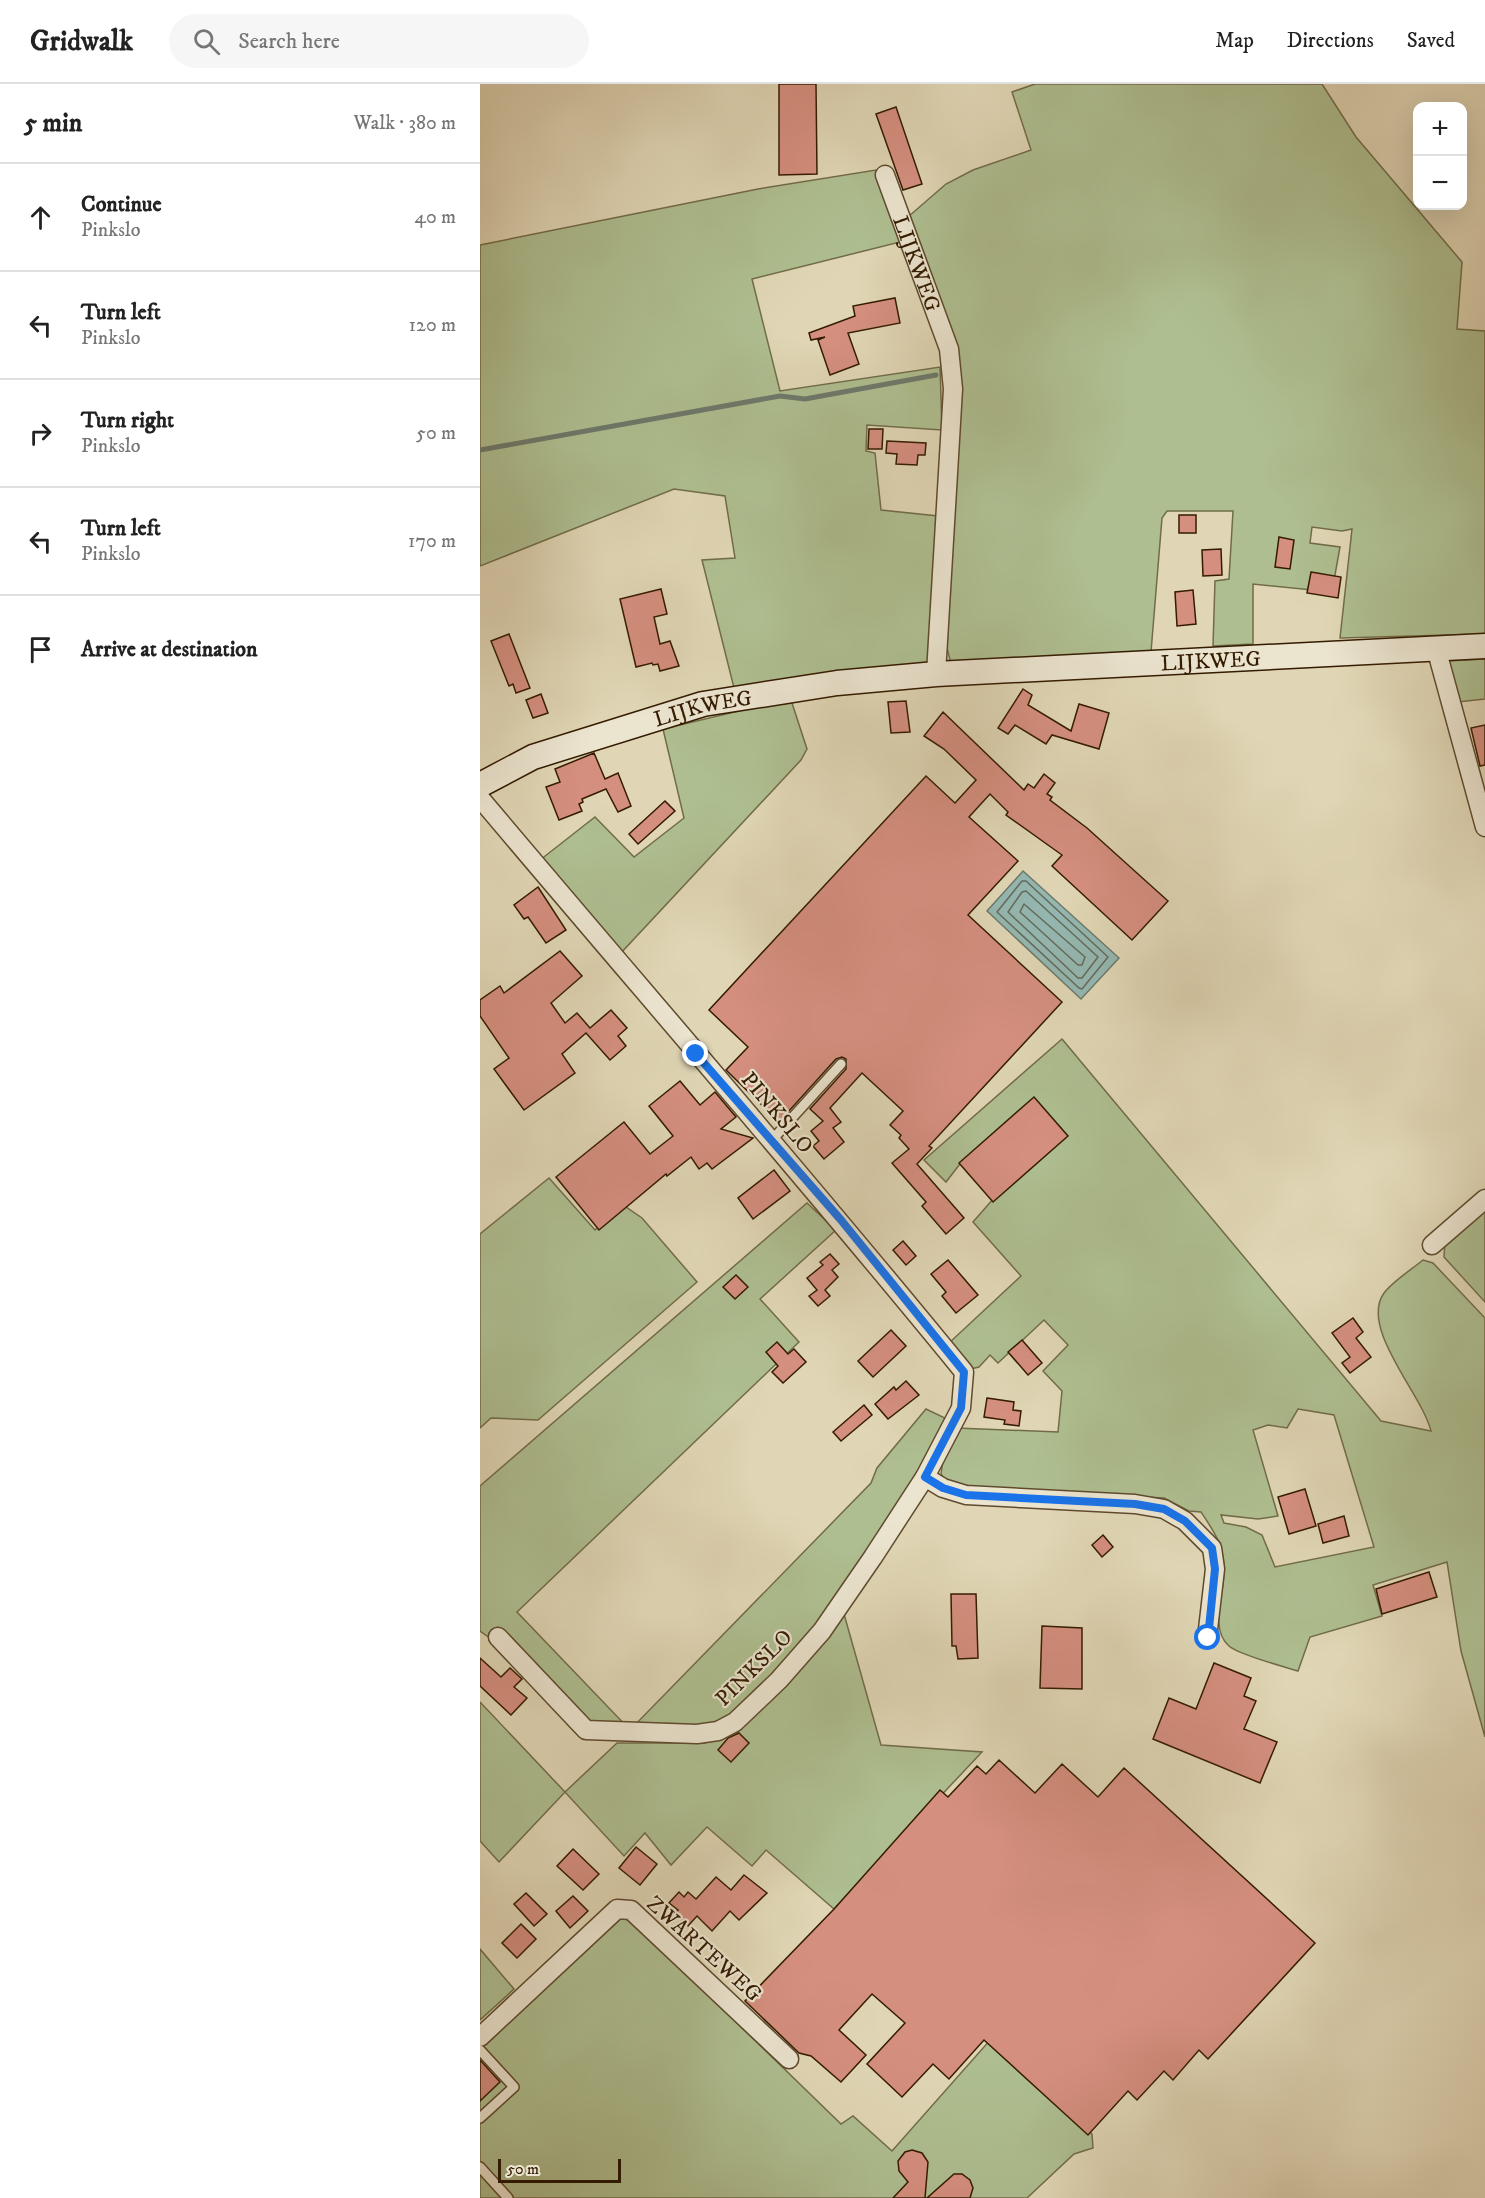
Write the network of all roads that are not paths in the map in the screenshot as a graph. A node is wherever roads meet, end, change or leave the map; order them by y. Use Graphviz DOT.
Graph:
graph roads {
  1 [pos="885,176"];
  2 [pos="1485,646"];
  3 [pos="1436,648"];
  4 [pos="936,674"];
  5 [pos="480,785"];
  6 [pos="480,798"];
  7 [pos="1485,827"];
  8 [pos="841,1064"];
  9 [pos="772,1140"];
  10 [pos="1485,1199"];
  11 [pos="1432,1245"];
  12 [pos="925,1477"];
  13 [pos="498,1637"];
  14 [pos="1208,1638"];
  15 [pos="480,2037"];
  16 [pos="480,2050"];
  17 [pos="789,2059"];
  18 [pos="480,2118"];
  19 [pos="480,2167"];
  20 [pos="508,2198"];
  1 -- 4 [label="street, LIJKWEG"];
  2 -- 3 [label="street, LIJKWEG"];
  3 -- 4 [label="street, LIJKWEG"];
  3 -- 7 [label="street"];
  4 -- 5 [label="street, LIJKWEG"];
  6 -- 9 [label="street, PINKSLO"];
  8 -- 9 [label="lane"];
  9 -- 12 [label="street, PINKSLO"];
  10 -- 11 [label="street"];
  12 -- 13 [label="street, PINKSLO"];
  12 -- 14 [label="street"];
  15 -- 17 [label="street, ZWARTEWEG"];
  16 -- 18 [label="lane"];
  19 -- 20 [label="lane"];
}
